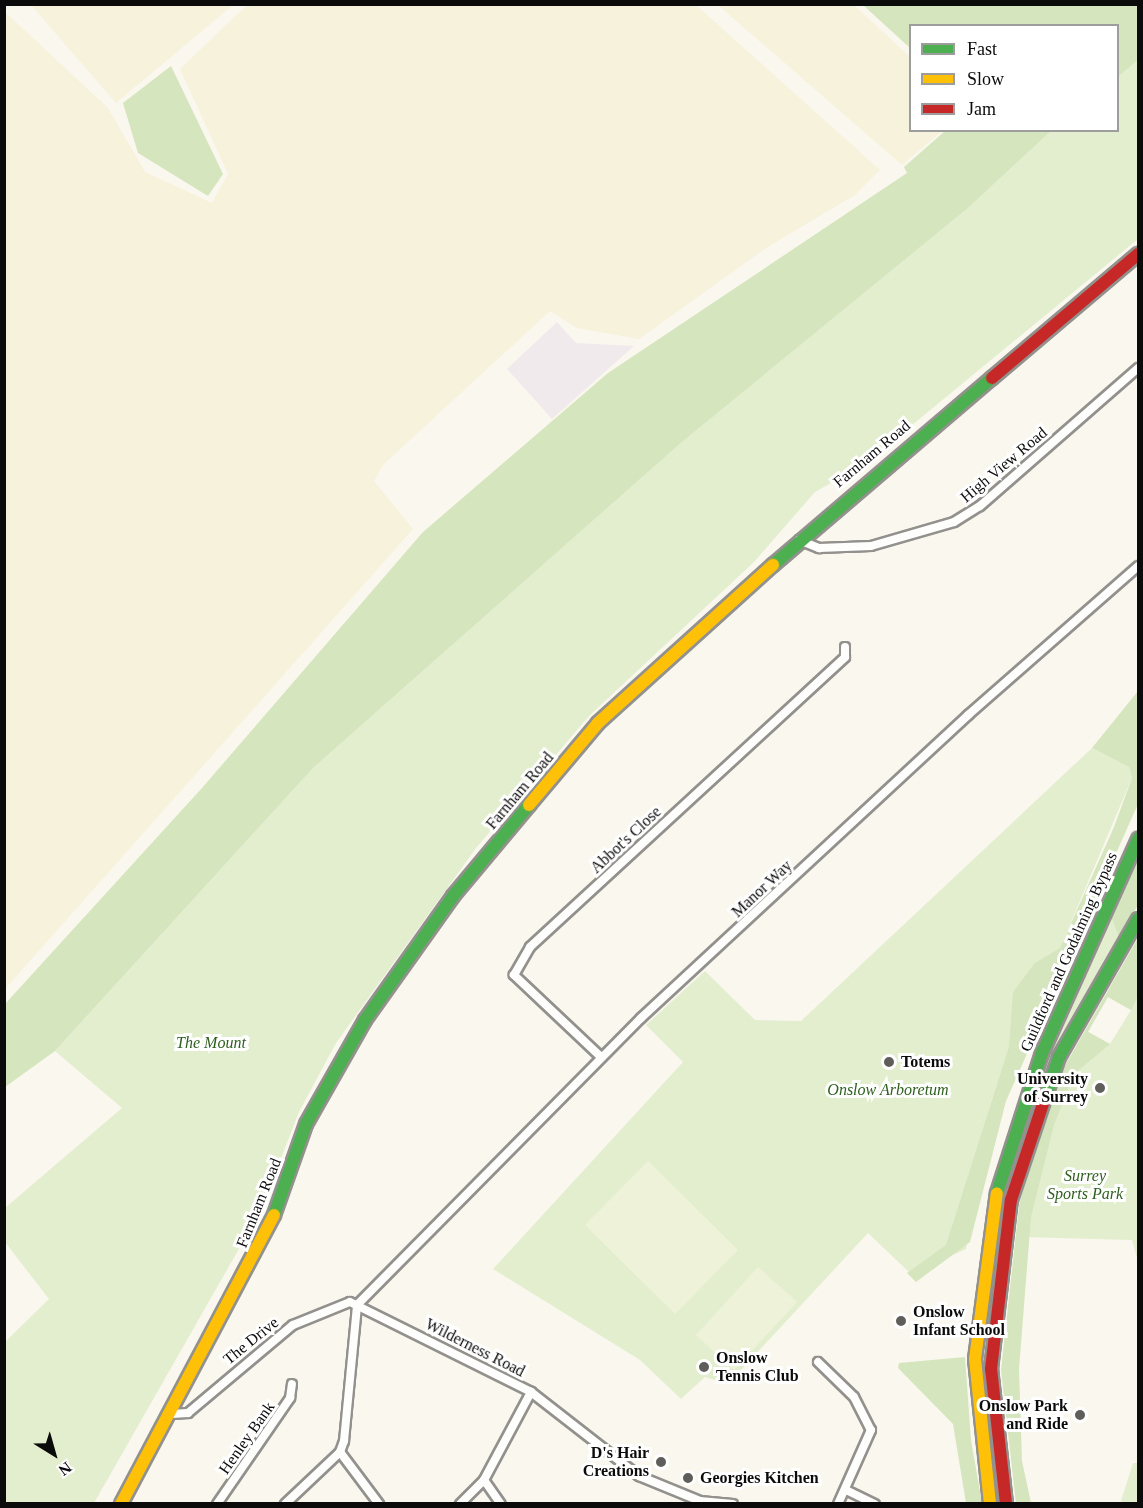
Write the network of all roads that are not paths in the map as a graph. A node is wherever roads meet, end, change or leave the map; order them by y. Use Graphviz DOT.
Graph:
graph roads {
  1 [pos="1138,254"];
  2 [pos="1138,368"];
  3 [pos="797,539"];
  4 [pos="1138,566"];
  5 [pos="845,647"];
  6 [pos="1138,839"];
  7 [pos="1138,919"];
  8 [pos="601,1057"];
  9 [pos="357,1305"];
  10 [pos="818,1362"];
  11 [pos="292,1384"];
  12 [pos="531,1392"];
  13 [pos="171,1414"];
  14 [pos="340,1452"];
  15 [pos="484,1480"];
  16 [pos="846,1490"];
  17 [pos="121,1503"];
  18 [pos="217,1503"];
  19 [pos="285,1503"];
  20 [pos="379,1503"];
  21 [pos="460,1503"];
  22 [pos="501,1503"];
  23 [pos="733,1503"];
  24 [pos="838,1503"];
  25 [pos="875,1503"];
  26 [pos="990,1503"];
  27 [pos="1006,1503"];
  1 -- 3 [label="main road, Farnham Road"];
  2 -- 3 [label="street, High View Road"];
  3 -- 13 [label="main road, Farnham Road"];
  4 -- 8 [label="street, Manor Way"];
  5 -- 8 [label="street, Abbot's Close"];
  6 -- 26 [label="main road, Guildford and Godalming Bypass"];
  7 -- 27 [label="main road, Guildford and Godalming Bypass"];
  8 -- 9 [label="street, Manor Way"];
  9 -- 12 [label="street, Wilderness Road"];
  9 -- 13 [label="street, The Drive"];
  9 -- 14 [label="street"];
  10 -- 16 [label="street"];
  11 -- 18 [label="street, Henley Bank"];
  12 -- 15 [label="street"];
  12 -- 23 [label="street, Wilderness Road"];
  13 -- 17 [label="main road, Farnham Road"];
  14 -- 19 [label="street"];
  14 -- 20 [label="street"];
  15 -- 21 [label="street"];
  15 -- 22 [label="street"];
  16 -- 24 [label="street"];
  16 -- 25 [label="street"];
}
